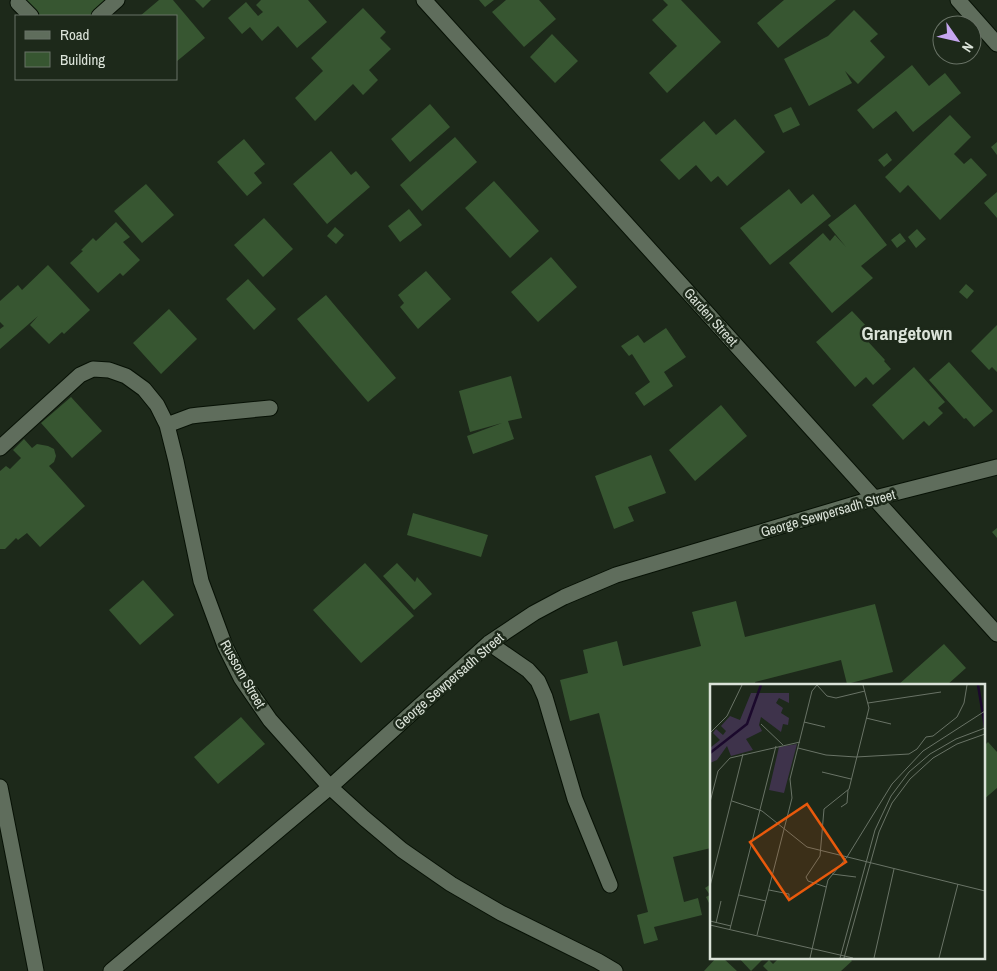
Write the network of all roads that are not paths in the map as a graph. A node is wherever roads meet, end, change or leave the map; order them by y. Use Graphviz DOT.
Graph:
graph roads {
  1 [pos="117,0"];
  2 [pos="424,0"];
  3 [pos="958,0"];
  4 [pos="18,3"];
  5 [pos="30,15"];
  6 [pos="100,15"];
  7 [pos="997,44"];
  8 [pos="270,408"];
  9 [pos="167,425"];
  10 [pos="0,448"];
  11 [pos="997,467"];
  12 [pos="875,498"];
  13 [pos="997,634"];
  14 [pos="489,643"];
  15 [pos="0,787"];
  16 [pos="330,787"];
  17 [pos="610,885"];
  18 [pos="36,971"];
  19 [pos="111,971"];
  20 [pos="615,971"];
  1 -- 6 [label="street"];
  2 -- 12 [label="street, Garden Street"];
  3 -- 7 [label="street"];
  4 -- 5 [label="street"];
  8 -- 9 [label="street"];
  9 -- 10 [label="street, Russom Street"];
  9 -- 16 [label="street, Russom Street"];
  11 -- 12 [label="street, George Sewpersadh Street"];
  12 -- 13 [label="street, Garden Street"];
  12 -- 14 [label="street, George Sewpersadh Street"];
  14 -- 16 [label="street, George Sewpersadh Street"];
  14 -- 17 [label="street"];
  15 -- 18 [label="street"];
  16 -- 19 [label="street, George Sewpersadh Street"];
  16 -- 20 [label="street, Russom Street"];
}
